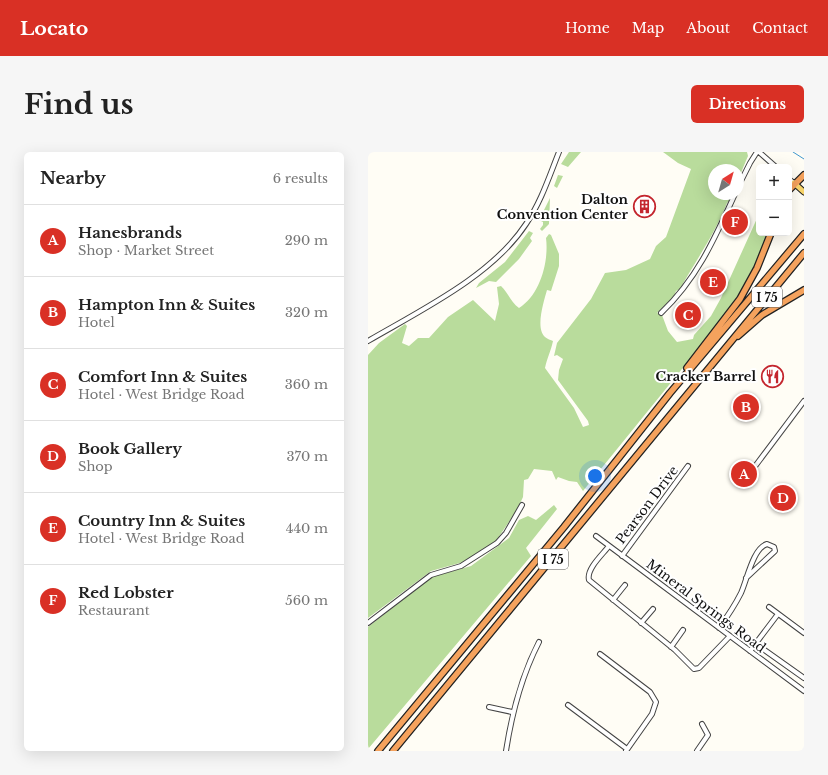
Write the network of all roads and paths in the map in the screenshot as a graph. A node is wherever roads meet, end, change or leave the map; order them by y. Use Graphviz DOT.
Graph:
graph roads {
  1 [pos="559,152"];
  2 [pos="758,152"];
  3 [pos="772,164"];
  4 [pos="744,175"];
  5 [pos="804,175"];
  6 [pos="794,183"];
  7 [pos="792,186"];
  8 [pos="804,192"];
  9 [pos="732,200"];
  10 [pos="804,234"];
  11 [pos="770,236"];
  12 [pos="804,253"];
  13 [pos="804,290"];
  14 [pos="661,313"];
  15 [pos="368,341"];
  16 [pos="731,341"];
  17 [pos="670,393"];
  18 [pos="804,401"];
  19 [pos="756,465"];
  20 [pos="688,466"];
  21 [pos="522,505"];
  22 [pos="596,536"];
  23 [pos="609,546"];
  24 [pos="622,556"];
  25 [pos="746,578"];
  26 [pos="625,585"];
  27 [pos="613,600"];
  28 [pos="769,607"];
  29 [pos="653,609"];
  30 [pos="778,614"];
  31 [pos="368,623"];
  32 [pos="641,623"];
  33 [pos="719,628"];
  34 [pos="683,630"];
  35 [pos="804,633"];
  36 [pos="730,636"];
  37 [pos="540,642"];
  38 [pos="756,644"];
  39 [pos="671,647"];
  40 [pos="750,651"];
  41 [pos="600,654"];
  42 [pos="794,671"];
  43 [pos="804,678"];
  44 [pos="788,679"];
  45 [pos="804,691"];
  46 [pos="568,705"];
  47 [pos="489,707"];
  48 [pos="512,712"];
  49 [pos="702,724"];
  50 [pos="626,750"];
  51 [pos="378,751"];
  52 [pos="393,751"];
  53 [pos="507,751"];
  54 [pos="697,751"];
  1 -- 15 [label="street"];
  2 -- 3 [label="street"];
  2 -- 4 [label="street"];
  5 -- 6 [label="highway"];
  6 -- 7 [label="highway"];
  6 -- 8 [label="main road"];
  9 -- 14 [label="street"];
  10 -- 17 [label="highway, I 75"];
  11 -- 17 [label="highway"];
  12 -- 16 [label="highway, I 75"];
  13 -- 16 [label="highway"];
  16 -- 52 [label="highway, I 75"];
  17 -- 51 [label="highway, I 75"];
  18 -- 19 [label="street"];
  20 -- 24 [label="street, Pearson Drive"];
  21 -- 31 [label="street"];
  22 -- 23 [label="street, Mineral Springs Road"];
  23 -- 24 [label="street, Mineral Springs Road"];
  23 -- 27 [label="street"];
  24 -- 33 [label="street, Mineral Springs Road"];
  25 -- 25 [label="street"];
  25 -- 33 [label="street"];
  26 -- 27 [label="street"];
  27 -- 32 [label="street"];
  28 -- 30 [label="street"];
  29 -- 32 [label="street"];
  30 -- 35 [label="street"];
  30 -- 38 [label="street"];
  32 -- 39 [label="street"];
  33 -- 36 [label="street, Mineral Springs Road"];
  34 -- 39 [label="street"];
  36 -- 39 [label="street"];
  36 -- 40 [label="street, Mineral Springs Road"];
  37 -- 48 [label="street"];
  38 -- 40 [label="street"];
  38 -- 42 [label="street"];
  40 -- 44 [label="street, Mineral Springs Road"];
  41 -- 50 [label="street"];
  42 -- 43 [label="street"];
  42 -- 44 [label="street"];
  44 -- 45 [label="street, Mineral Springs Road"];
  46 -- 50 [label="street"];
  47 -- 48 [label="street"];
  48 -- 53 [label="street"];
  49 -- 54 [label="street"];
}
